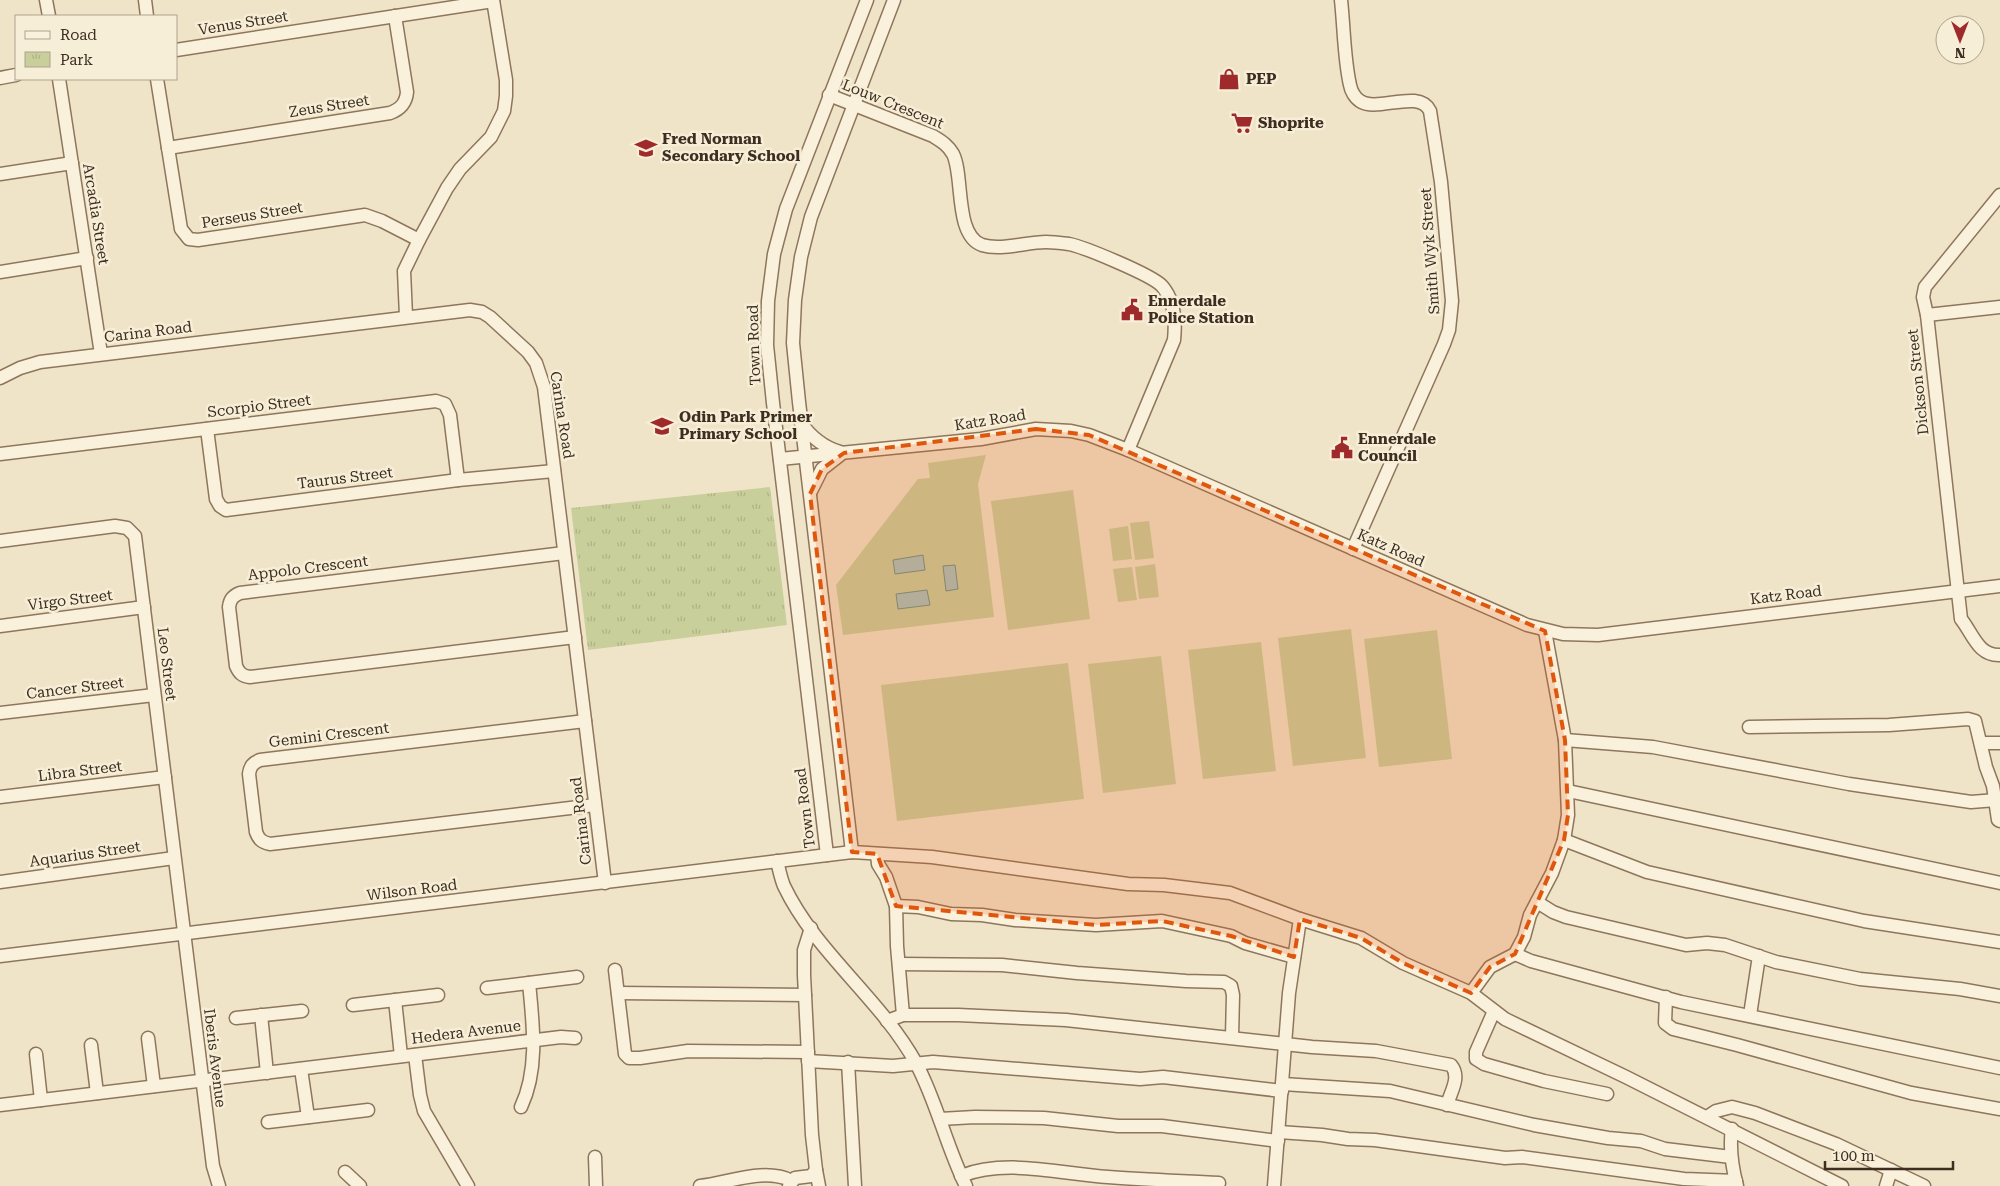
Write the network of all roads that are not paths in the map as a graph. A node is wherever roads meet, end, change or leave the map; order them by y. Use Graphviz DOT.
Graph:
graph roads {
  1 [pos="46,0"];
  2 [pos="145,0"];
  3 [pos="867,0"];
  4 [pos="894,0"];
  5 [pos="1341,0"];
  6 [pos="493,1"];
  7 [pos="49,15"];
  8 [pos="147,15"];
  9 [pos="395,16"];
  10 [pos="178,50"];
  11 [pos="15,75"];
  12 [pos="0,78"];
  13 [pos="59,80"];
  14 [pos="157,80"];
  15 [pos="830,95"];
  16 [pos="854,105"];
  17 [pos="168,148"];
  18 [pos="72,163"];
  19 [pos="0,174"];
  20 [pos="2000,195"];
  21 [pos="419,240"];
  22 [pos="87,258"];
  23 [pos="0,272"];
  24 [pos="2000,307"];
  25 [pos="1927,315"];
  26 [pos="406,316"];
  27 [pos="101,354"];
  28 [pos="0,378"];
  29 [pos="801,422"];
  30 [pos="207,429"];
  31 [pos="1128,450"];
  32 [pos="844,453"];
  33 [pos="0,454"];
  34 [pos="805,457"];
  35 [pos="780,459"];
  36 [pos="554,471"];
  37 [pos="458,480"];
  38 [pos="810,494"];
  39 [pos="0,540"];
  40 [pos="1353,549"];
  41 [pos="564,554"];
  42 [pos="2000,586"];
  43 [pos="1956,591"];
  44 [pos="144,607"];
  45 [pos="0,626"];
  46 [pos="1545,631"];
  47 [pos="575,637"];
  48 [pos="2000,655"];
  49 [pos="154,695"];
  50 [pos="0,713"];
  51 [pos="585,721"];
  52 [pos="1748,727"];
  53 [pos="1565,740"];
  54 [pos="1981,743"];
  55 [pos="2000,743"];
  56 [pos="164,777"];
  57 [pos="1568,791"];
  58 [pos="0,797"];
  59 [pos="1996,800"];
  60 [pos="595,805"];
  61 [pos="2000,822"];
  62 [pos="1564,840"];
  63 [pos="852,852"];
  64 [pos="827,854"];
  65 [pos="877,854"];
  66 [pos="174,858"];
  67 [pos="777,861"];
  68 [pos="0,882"];
  69 [pos="605,883"];
  70 [pos="2000,883"];
  71 [pos="1537,902"];
  72 [pos="896,906"];
  73 [pos="1300,919"];
  74 [pos="811,928"];
  75 [pos="184,934"];
  76 [pos="2000,942"];
  77 [pos="1515,954"];
  78 [pos="0,956"];
  79 [pos="1759,956"];
  80 [pos="1294,957"];
  81 [pos="899,964"];
  82 [pos="615,970"];
  83 [pos="577,977"];
  84 [pos="529,983"];
  85 [pos="487,988"];
  86 [pos="618,993"];
  87 [pos="1471,993"];
  88 [pos="438,995"];
  89 [pos="805,995"];
  90 [pos="2000,996"];
  91 [pos="1666,997"];
  92 [pos="395,1000"];
  93 [pos="353,1004"];
  94 [pos="302,1011"];
  95 [pos="1494,1011"];
  96 [pos="262,1015"];
  97 [pos="903,1015"];
  98 [pos="1750,1015"];
  99 [pos="236,1018"];
  100 [pos="888,1021"];
  101 [pos="1232,1037"];
  102 [pos="148,1038"];
  103 [pos="575,1038"];
  104 [pos="534,1040"];
  105 [pos="1286,1043"];
  106 [pos="91,1045"];
  107 [pos="36,1054"];
  108 [pos="415,1055"];
  109 [pos="401,1056"];
  110 [pos="808,1056"];
  111 [pos="848,1062"];
  112 [pos="916,1063"];
  113 [pos="2000,1068"];
  114 [pos="301,1069"];
  115 [pos="267,1073"];
  116 [pos="202,1081"];
  117 [pos="154,1086"];
  118 [pos="1282,1088"];
  119 [pos="97,1093"];
  120 [pos="1607,1094"];
  121 [pos="41,1100"];
  122 [pos="0,1105"];
  123 [pos="1447,1105"];
  124 [pos="521,1107"];
  125 [pos="2000,1109"];
  126 [pos="368,1110"];
  127 [pos="308,1117"];
  128 [pos="1707,1117"];
  129 [pos="940,1119"];
  130 [pos="268,1122"];
  131 [pos="1732,1130"];
  132 [pos="1278,1136"];
  133 [pos="595,1157"];
  134 [pos="1731,1157"];
  135 [pos="816,1170"];
  136 [pos="1891,1170"];
  137 [pos="345,1172"];
  138 [pos="964,1181"];
  139 [pos="1219,1183"];
  140 [pos="791,1184"];
  141 [pos="1736,1184"];
  142 [pos="719,1185"];
  143 [pos="219,1186"];
  144 [pos="360,1186"];
  145 [pos="468,1186"];
  146 [pos="596,1186"];
  147 [pos="700,1186"];
  148 [pos="819,1186"];
  149 [pos="855,1186"];
  150 [pos="1274,1186"];
  151 [pos="1842,1186"];
  152 [pos="1886,1186"];
  153 [pos="1924,1186"];
  1 -- 7 [label="street"];
  2 -- 8 [label="street"];
  3 -- 15 [label="street, Town Road"];
  4 -- 16 [label="street"];
  5 -- 40 [label="street, Smith Wyk Street"];
  6 -- 9 [label="street, Venus Street"];
  6 -- 21 [label="street"];
  9 -- 10 [label="street, Venus Street"];
  9 -- 17 [label="street, Zeus Street"];
  11 -- 12 [label="street"];
  13 -- 18 [label="street, Arcadia Street"];
  14 -- 17 [label="street, Perseus Street"];
  15 -- 16 [label="street, Louw Crescent"];
  15 -- 35 [label="street, Town Road"];
  16 -- 29 [label="street"];
  16 -- 31 [label="street, Louw Crescent"];
  17 -- 21 [label="street, Perseus Street"];
  18 -- 19 [label="street"];
  18 -- 22 [label="street, Arcadia Street"];
  20 -- 25 [label="street, Dickson Street"];
  21 -- 26 [label="street"];
  22 -- 23 [label="street"];
  22 -- 27 [label="street, Arcadia Street"];
  24 -- 25 [label="street"];
  25 -- 43 [label="street, Dickson Street"];
  26 -- 27 [label="street, Carina Road"];
  26 -- 36 [label="street, Carina Road"];
  27 -- 28 [label="street, Carina Road"];
  29 -- 32 [label="street"];
  29 -- 34 [label="street"];
  30 -- 33 [label="street, Scorpio Street"];
  30 -- 37 [label="street, Scorpio Street"];
  30 -- 37 [label="street, Taurus Street"];
  31 -- 32 [label="street, Katz Road"];
  31 -- 40 [label="street, Katz Road"];
  32 -- 34 [label="street, Katz Road"];
  32 -- 38 [label="street"];
  34 -- 35 [label="street, Katz Road"];
  34 -- 38 [label="street"];
  35 -- 64 [label="street, Town Road"];
  36 -- 37 [label="street, Taurus Street"];
  36 -- 41 [label="street, Carina Road"];
  38 -- 63 [label="street"];
  39 -- 44 [label="street, Leo Street"];
  40 -- 46 [label="street, Katz Road"];
  41 -- 47 [label="street, Carina Road"];
  41 -- 47 [label="street, Appolo Crescent"];
  42 -- 43 [label="street, Katz Road"];
  43 -- 46 [label="street, Katz Road"];
  43 -- 48 [label="street, Dickson Street"];
  44 -- 45 [label="street, Virgo Street"];
  44 -- 49 [label="street, Leo Street"];
  46 -- 53 [label="street"];
  47 -- 51 [label="street, Carina Road"];
  49 -- 50 [label="street, Cancer Street"];
  49 -- 56 [label="street, Leo Street"];
  51 -- 60 [label="street, Carina Road"];
  51 -- 60 [label="street, Gemini Crescent"];
  52 -- 54 [label="street"];
  53 -- 57 [label="street"];
  53 -- 59 [label="street"];
  54 -- 55 [label="street"];
  54 -- 59 [label="street"];
  56 -- 58 [label="street, Libra Street"];
  56 -- 66 [label="street, Leo Street"];
  57 -- 62 [label="street"];
  57 -- 70 [label="street"];
  59 -- 61 [label="street"];
  60 -- 69 [label="street, Carina Road"];
  62 -- 71 [label="street"];
  62 -- 76 [label="street"];
  63 -- 64 [label="street, Town Road"];
  63 -- 65 [label="street, Town Road"];
  64 -- 67 [label="street, Wilson Road"];
  65 -- 72 [label="street"];
  65 -- 73 [label="street, Town Road"];
  66 -- 68 [label="street, Aquarius Street"];
  66 -- 75 [label="street, Leo Street"];
  67 -- 69 [label="street, Wilson Road"];
  67 -- 74 [label="street"];
  69 -- 75 [label="street, Wilson Road"];
  71 -- 77 [label="street"];
  71 -- 79 [label="street"];
  72 -- 80 [label="street"];
  72 -- 81 [label="street"];
  73 -- 80 [label="street"];
  73 -- 87 [label="street, Town Road"];
  74 -- 89 [label="street"];
  74 -- 100 [label="street"];
  75 -- 78 [label="street, Wilson Road"];
  75 -- 116 [label="street, Iberis Avenue"];
  77 -- 87 [label="street"];
  77 -- 91 [label="street"];
  79 -- 90 [label="street"];
  79 -- 98 [label="street"];
  80 -- 105 [label="street"];
  81 -- 97 [label="street"];
  81 -- 101 [label="street"];
  82 -- 86 [label="street"];
  83 -- 84 [label="street"];
  84 -- 85 [label="street"];
  84 -- 104 [label="street, Hedera Avenue"];
  86 -- 89 [label="street"];
  86 -- 110 [label="street"];
  87 -- 95 [label="street, Town Road"];
  88 -- 92 [label="street"];
  89 -- 110 [label="street"];
  91 -- 98 [label="street"];
  91 -- 125 [label="street"];
  92 -- 93 [label="street"];
  92 -- 109 [label="street, Hedera Avenue"];
  94 -- 96 [label="street"];
  95 -- 120 [label="street"];
  95 -- 128 [label="street, Town Road"];
  96 -- 99 [label="street"];
  96 -- 115 [label="street"];
  97 -- 100 [label="street"];
  97 -- 101 [label="street"];
  98 -- 113 [label="street"];
  100 -- 112 [label="street"];
  101 -- 105 [label="street"];
  102 -- 117 [label="street"];
  103 -- 104 [label="street, Hedera Avenue"];
  104 -- 108 [label="street, Hedera Avenue"];
  104 -- 124 [label="street"];
  105 -- 118 [label="street"];
  105 -- 123 [label="street"];
  106 -- 119 [label="street"];
  107 -- 121 [label="street"];
  108 -- 109 [label="street, Hedera Avenue"];
  108 -- 145 [label="street"];
  109 -- 114 [label="street, Hedera Avenue"];
  110 -- 111 [label="street"];
  110 -- 135 [label="street"];
  111 -- 112 [label="street"];
  111 -- 149 [label="street"];
  112 -- 118 [label="street"];
  112 -- 129 [label="street"];
  114 -- 115 [label="street, Hedera Avenue"];
  114 -- 127 [label="street"];
  115 -- 116 [label="street, Hedera Avenue"];
  116 -- 117 [label="street, Hedera Avenue"];
  116 -- 143 [label="street, Iberis Avenue"];
  117 -- 119 [label="street, Hedera Avenue"];
  118 -- 123 [label="street"];
  118 -- 132 [label="street"];
  119 -- 121 [label="street, Hedera Avenue"];
  121 -- 122 [label="street, Hedera Avenue"];
  123 -- 134 [label="street"];
  126 -- 127 [label="street"];
  127 -- 130 [label="street"];
  128 -- 131 [label="street, Town Road"];
  128 -- 136 [label="street"];
  129 -- 132 [label="street"];
  129 -- 138 [label="street"];
  131 -- 134 [label="street"];
  131 -- 151 [label="street, Town Road"];
  132 -- 141 [label="street"];
  132 -- 150 [label="street"];
  133 -- 146 [label="street"];
  134 -- 141 [label="street"];
  135 -- 140 [label="street"];
  135 -- 148 [label="street"];
  136 -- 152 [label="street"];
  136 -- 153 [label="street"];
  137 -- 144 [label="street"];
  138 -- 139 [label="street"];
  140 -- 142 [label="street"];
  142 -- 147 [label="street"];
}
